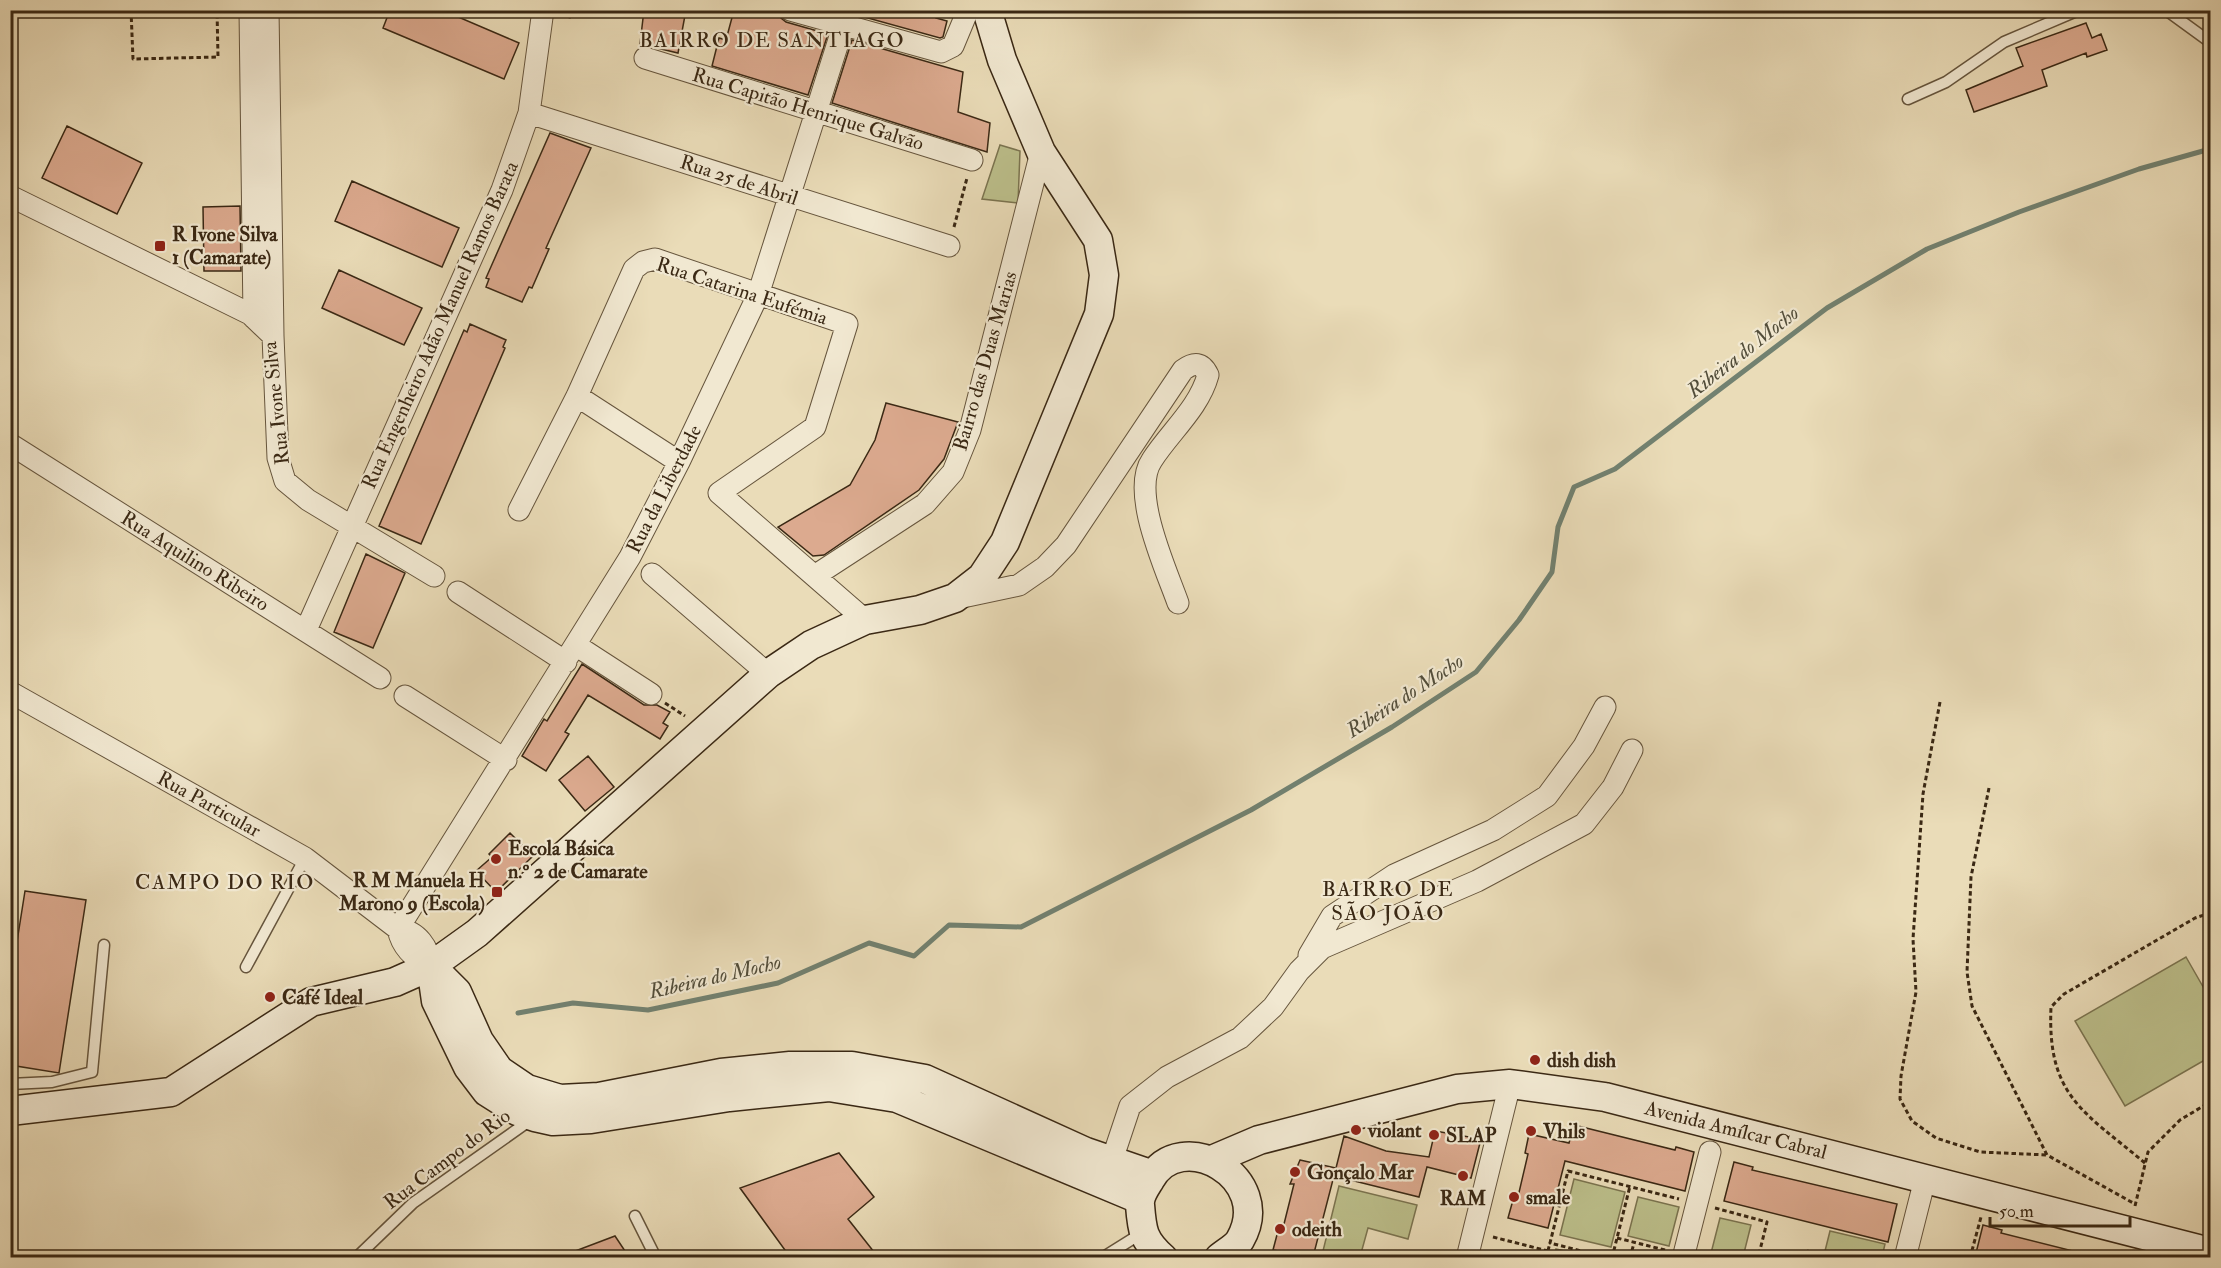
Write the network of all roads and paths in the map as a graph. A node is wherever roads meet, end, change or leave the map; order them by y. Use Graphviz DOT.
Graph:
graph roads {
  1 [pos="131,10"];
  2 [pos="218,10"];
  3 [pos="250,10"];
  4 [pos="268,10"];
  5 [pos="790,10"];
  6 [pos="968,10"];
  7 [pos="987,10"];
  8 [pos="2079,10"];
  9 [pos="2166,10"];
  10 [pos="542,11"];
  11 [pos="844,19"];
  12 [pos="2211,42"];
  13 [pos="645,58"];
  14 [pos="1908,99"];
  15 [pos="816,111"];
  16 [pos="529,113"];
  17 [pos="1041,152"];
  18 [pos="972,160"];
  19 [pos="10,196"];
  20 [pos="789,197"];
  21 [pos="949,246"];
  22 [pos="758,295"];
  23 [pos="254,318"];
  24 [pos="273,336"];
  25 [pos="577,396"];
  26 [pos="10,444"];
  27 [pos="679,462"];
  28 [pos="519,510"];
  29 [pos="352,527"];
  30 [pos="652,574"];
  31 [pos="816,575"];
  32 [pos="434,576"];
  33 [pos="459,592"];
  34 [pos="955,598"];
  35 [pos="1178,603"];
  36 [pos="865,620"];
  37 [pos="306,630"];
  38 [pos="572,654"];
  39 [pos="768,674"];
  40 [pos="380,678"];
  41 [pos="10,692"];
  42 [pos="651,694"];
  43 [pos="405,696"];
  44 [pos="1940,702"];
  45 [pos="1605,707"];
  46 [pos="705,729"];
  47 [pos="1632,750"];
  48 [pos="506,760"];
  49 [pos="1989,788"];
  50 [pos="305,858"];
  51 [pos="2211,913"];
  52 [pos="398,929"];
  53 [pos="104,945"];
  54 [pos="431,966"];
  55 [pos="246,967"];
  56 [pos="1299,971"];
  57 [pos="10,1084"];
  58 [pos="1510,1084"];
  59 [pos="2211,1102"];
  60 [pos="10,1111"];
  61 [pos="535,1117"];
  62 [pos="1259,1140"];
  63 [pos="1710,1152"];
  64 [pos="2047,1155"];
  65 [pos="1112,1160"];
  66 [pos="1212,1160"];
  67 [pos="2145,1163"];
  68 [pos="1153,1175"];
  69 [pos="1925,1179"];
  70 [pos="1630,1186"];
  71 [pos="1245,1195"];
  72 [pos="1986,1195"];
  73 [pos="1139,1199"];
  74 [pos="1697,1204"];
  75 [pos="635,1216"];
  76 [pos="2132,1218"];
  77 [pos="1474,1232"];
  78 [pos="1142,1233"];
  79 [pos="1617,1238"];
  80 [pos="1550,1242"];
  81 [pos="1634,1242"];
  82 [pos="1548,1251"];
  83 [pos="1807,1251"];
  84 [pos="1237,1252"];
  85 [pos="2211,1252"];
  86 [pos="1684,1256"];
  87 [pos="356,1257"];
  88 [pos="656,1257"];
  89 [pos="1102,1257"];
  90 [pos="1163,1257"];
  91 [pos="1467,1257"];
  92 [pos="1546,1257"];
  93 [pos="1611,1257"];
  94 [pos="1630,1257"];
  95 [pos="1758,1257"];
  96 [pos="1832,1257"];
  97 [pos="1905,1257"];
  98 [pos="1970,1257"];
  1 -- 2 [label="path"];
  3 -- 23 [label="street"];
  4 -- 24 [label="street"];
  5 -- 11 [label="street"];
  6 -- 11 [label="street"];
  7 -- 17 [label="street"];
  8 -- 14 [label="lane"];
  9 -- 12 [label="lane"];
  10 -- 16 [label="street, Rua Engenheiro Adão Manuel Ramos Barata"];
  11 -- 15 [label="street, Rua da Liberdade"];
  13 -- 15 [label="street, Rua Capitão Henrique Galvão"];
  15 -- 18 [label="street, Rua Capitão Henrique Galvão"];
  15 -- 20 [label="street, Rua da Liberdade"];
  16 -- 20 [label="street, Rua 25 de Abril"];
  16 -- 29 [label="street, Rua Engenheiro Adão Manuel Ramos Barata"];
  17 -- 31 [label="street, Bairro das Duas Marias"];
  17 -- 34 [label="street"];
  18 -- 21 [label="path"];
  19 -- 23 [label="street, Rua Ivone Silva"];
  20 -- 21 [label="street, Rua 25 de Abril"];
  20 -- 22 [label="street, Rua da Liberdade"];
  22 -- 25 [label="street, Rua Catarina Eufémia"];
  22 -- 27 [label="street, Rua da Liberdade"];
  22 -- 31 [label="street, Rua Catarina Eufémia"];
  23 -- 24 [label="street, Rua Ivone Silva"];
  24 -- 29 [label="street, Rua Ivone Silva"];
  25 -- 27 [label="street"];
  25 -- 28 [label="street, Rua Catarina Eufémia"];
  26 -- 37 [label="street, Rua Aquilino Ribeiro"];
  27 -- 38 [label="street, Rua da Liberdade"];
  29 -- 32 [label="street, Rua Ivone Silva"];
  29 -- 37 [label="street, Rua Engenheiro Adão Manuel Ramos Barata"];
  30 -- 39 [label="street"];
  31 -- 36 [label="street"];
  33 -- 38 [label="street"];
  34 -- 35 [label="street"];
  34 -- 36 [label="street"];
  36 -- 39 [label="street"];
  37 -- 40 [label="street, Rua Aquilino Ribeiro"];
  38 -- 42 [label="street"];
  38 -- 48 [label="street, Rua da Liberdade"];
  39 -- 46 [label="street"];
  41 -- 50 [label="street, Rua Particular"];
  42 -- 46 [label="path"];
  43 -- 48 [label="street"];
  44 -- 64 [label="path"];
  45 -- 56 [label="street"];
  46 -- 54 [label="street"];
  47 -- 56 [label="street"];
  48 -- 52 [label="street, Rua da Liberdade"];
  49 -- 64 [label="path"];
  50 -- 52 [label="street, Rua Particular"];
  50 -- 55 [label="lane"];
  51 -- 67 [label="path"];
  52 -- 54 [label="street, Rua Particular"];
  53 -- 57 [label="lane"];
  54 -- 60 [label="street"];
  54 -- 61 [label="street"];
  54 -- 65 [label="street"];
  56 -- 65 [label="street"];
  58 -- 62 [label="street, Avenida Amílcar Cabral"];
  58 -- 69 [label="street, Avenida Amílcar Cabral"];
  58 -- 77 [label="street"];
  59 -- 67 [label="path"];
  61 -- 73 [label="street"];
  61 -- 87 [label="lane, Rua Campo do Rio"];
  62 -- 66 [label="street, Avenida Amílcar Cabral"];
  62 -- 71 [label="street"];
  63 -- 74 [label="street"];
  64 -- 76 [label="path"];
  65 -- 68 [label="street"];
  66 -- 68 [label="street"];
  66 -- 71 [label="street"];
  67 -- 76 [label="path"];
  68 -- 73 [label="street"];
  69 -- 72 [label="street, Avenida Amílcar Cabral"];
  69 -- 97 [label="street"];
  70 -- 74 [label="path"];
  70 -- 79 [label="path"];
  70 -- 80 [label="path"];
  71 -- 84 [label="street"];
  72 -- 76 [label="street, Avenida Amílcar Cabral"];
  72 -- 98 [label="path"];
  73 -- 78 [label="street"];
  74 -- 86 [label="street"];
  74 -- 95 [label="path"];
  75 -- 88 [label="lane"];
  76 -- 85 [label="street, Avenida Amílcar Cabral"];
  77 -- 82 [label="path"];
  77 -- 91 [label="street"];
  78 -- 89 [label="lane"];
  78 -- 90 [label="street"];
  79 -- 81 [label="path"];
  79 -- 93 [label="path"];
  80 -- 82 [label="path"];
  80 -- 93 [label="path"];
  81 -- 86 [label="path"];
  81 -- 94 [label="path"];
  82 -- 92 [label="path"];
  83 -- 96 [label="path"];
}
